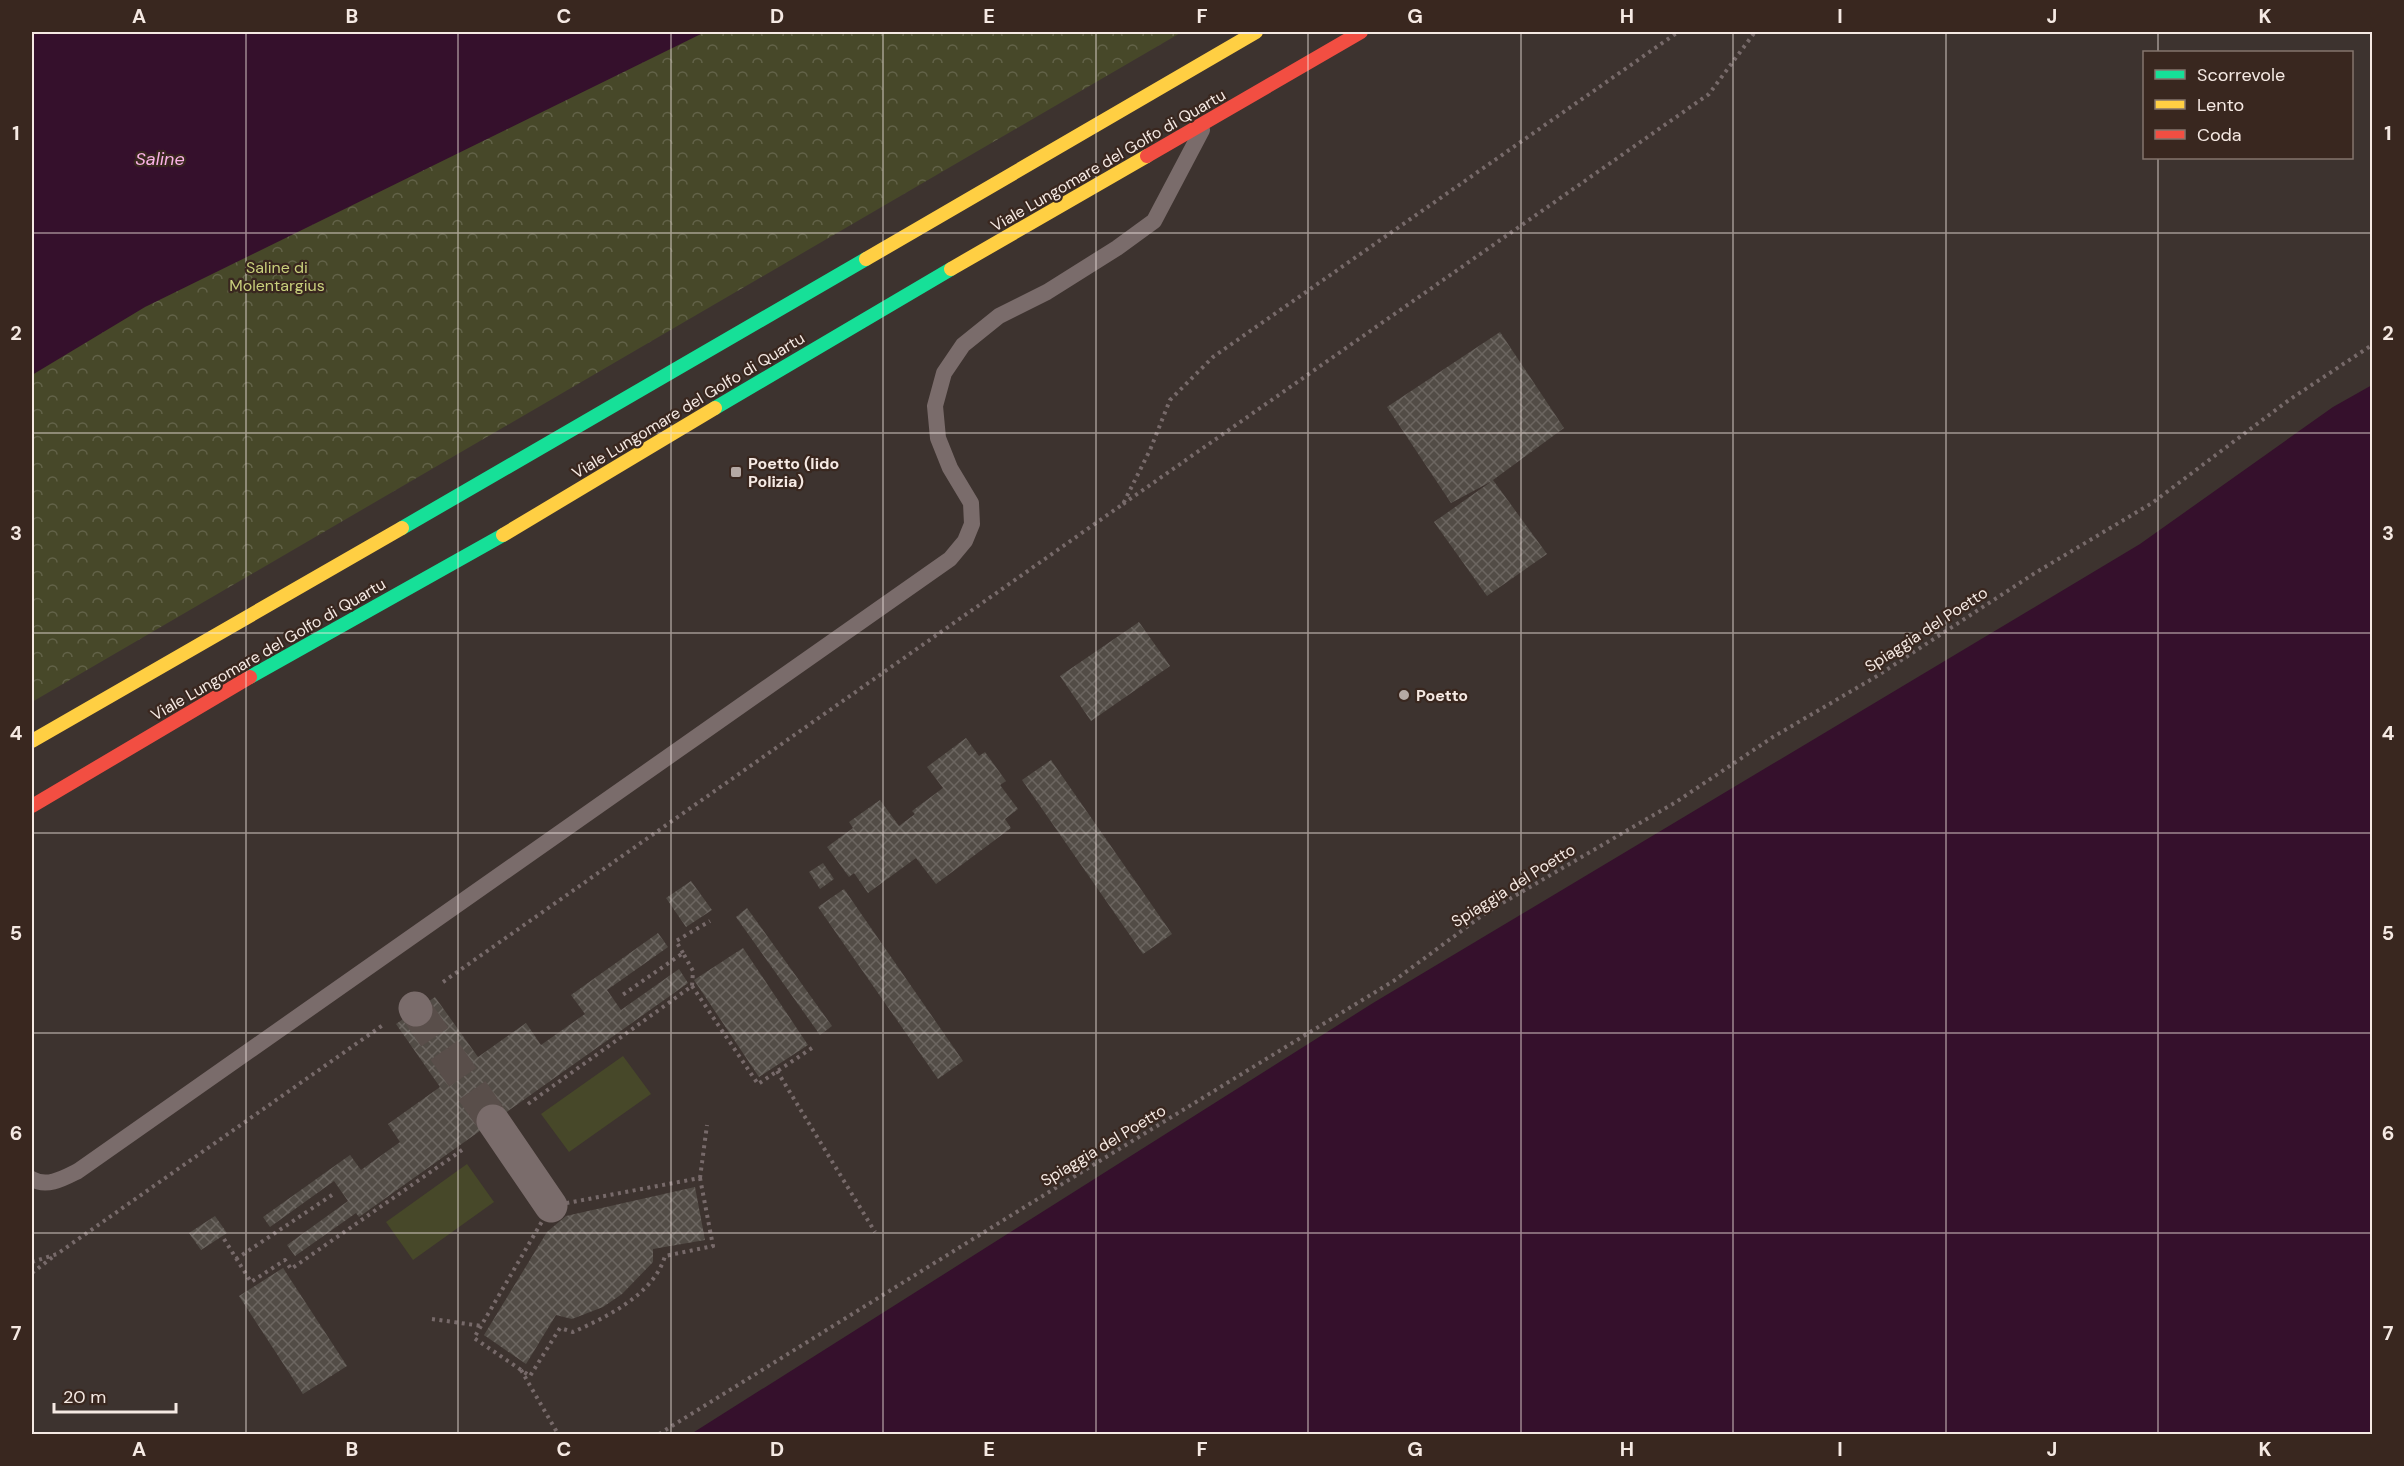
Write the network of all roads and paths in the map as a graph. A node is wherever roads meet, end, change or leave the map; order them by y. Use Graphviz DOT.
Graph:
graph roads {
  1 [pos="1256,32"];
  2 [pos="1361,32"];
  3 [pos="1755,32"];
  4 [pos="1206,122"];
  5 [pos="2373,345"];
  6 [pos="1123,504"];
  7 [pos="32,741"];
  8 [pos="32,806"];
  9 [pos="710,921"];
  10 [pos="683,952"];
  11 [pos="692,986"];
  12 [pos="812,1048"];
  13 [pos="777,1071"];
  14 [pos="493,1121"];
  15 [pos="706,1125"];
  16 [pos="700,1178"];
  17 [pos="32,1179"];
  18 [pos="332,1195"];
  19 [pos="551,1206"];
  20 [pos="875,1232"];
  21 [pos="236,1259"];
  22 [pos="32,1262"];
  23 [pos="32,1273"];
  24 [pos="432,1319"];
  25 [pos="482,1326"];
  26 [pos="521,1370"];
  27 [pos="558,1434"];
  28 [pos="659,1434"];
  1 -- 7 [label="main road"];
  2 -- 4 [label="main road, Viale Lungomare del Golfo di Quartu"];
  3 -- 6 [label="path"];
  4 -- 8 [label="main road, Viale Lungomare del Golfo di Quartu"];
  4 -- 17 [label="lane"];
  5 -- 28 [label="path, Spiaggia del Poetto"];
  9 -- 10 [label="path"];
  11 -- 13 [label="path"];
  12 -- 13 [label="path"];
  13 -- 20 [label="path"];
  14 -- 19 [label="street"];
  15 -- 16 [label="path"];
  16 -- 19 [label="path"];
  16 -- 26 [label="path"];
  18 -- 21 [label="path"];
  19 -- 25 [label="path"];
  22 -- 23 [label="path"];
  24 -- 25 [label="path"];
  25 -- 26 [label="path"];
  26 -- 27 [label="path"];
}
